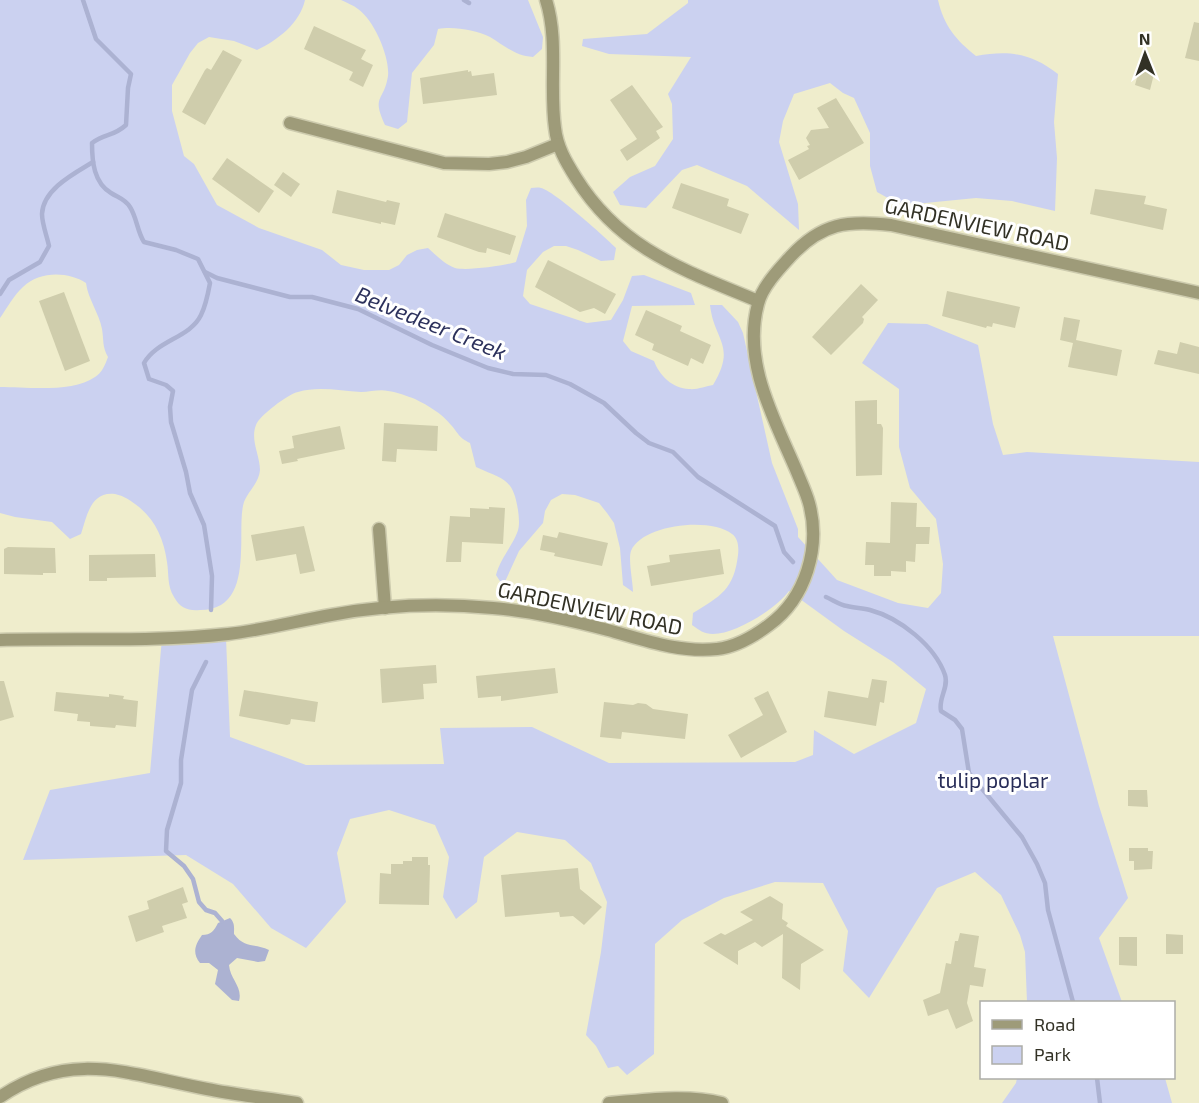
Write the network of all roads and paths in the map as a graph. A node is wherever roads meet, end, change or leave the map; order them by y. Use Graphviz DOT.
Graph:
graph roads {
  1 [pos="546,0"];
  2 [pos="290,123"];
  3 [pos="558,144"];
  4 [pos="1199,293"];
  5 [pos="758,301"];
  6 [pos="379,530"];
  7 [pos="385,608"];
  8 [pos="0,640"];
  9 [pos="0,1097"];
  10 [pos="297,1103"];
  11 [pos="609,1103"];
  12 [pos="722,1103"];
  1 -- 3 [label="street"];
  2 -- 3 [label="street"];
  3 -- 5 [label="street"];
  4 -- 5 [label="street, GARDENVIEW ROAD"];
  5 -- 7 [label="street, GARDENVIEW ROAD"];
  6 -- 7 [label="street"];
  7 -- 8 [label="street, GARDENVIEW ROAD"];
  9 -- 10 [label="street"];
  11 -- 12 [label="street"];
}
